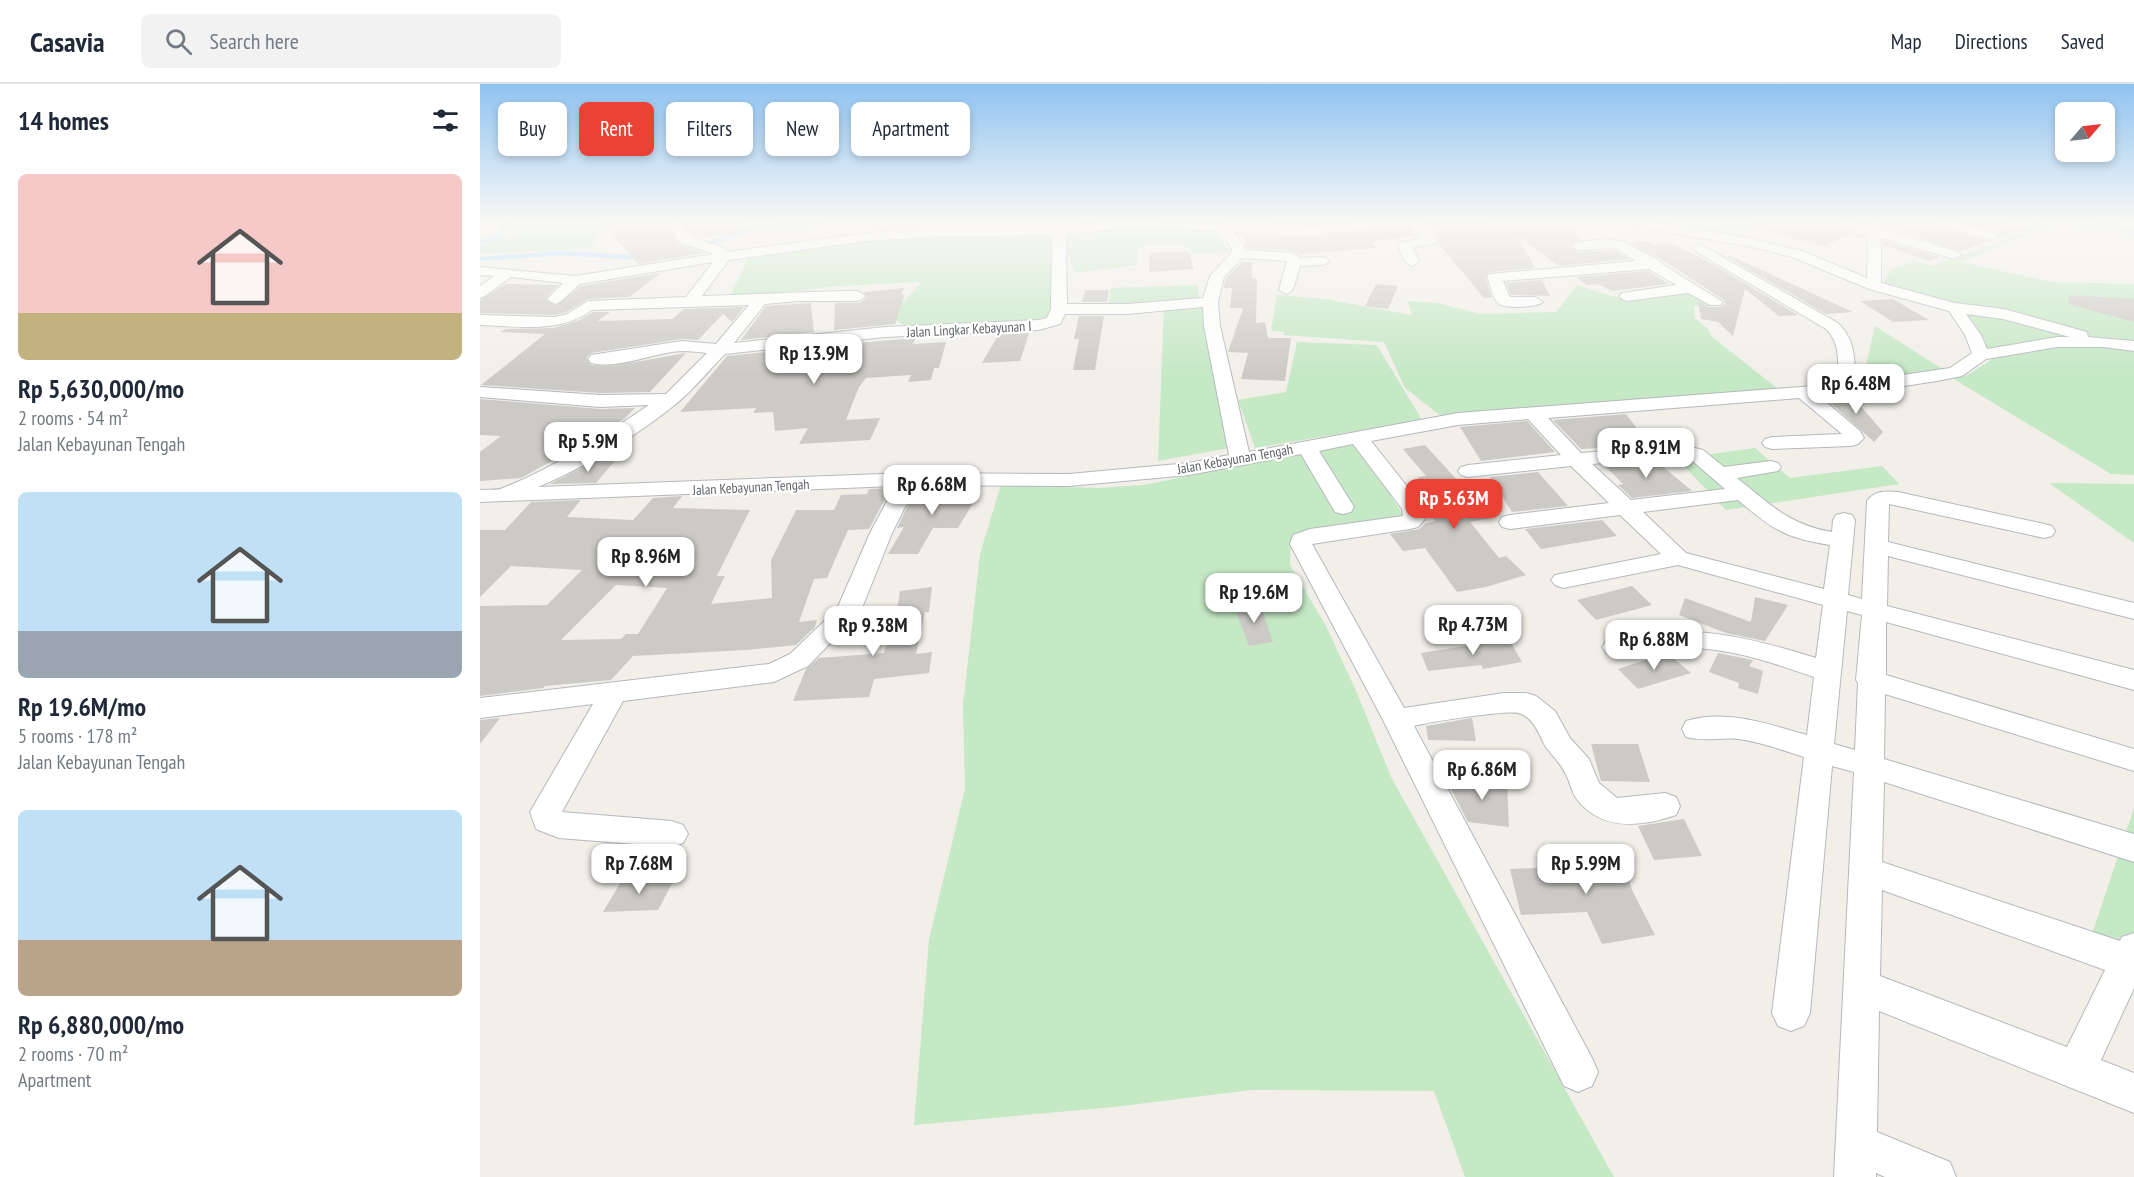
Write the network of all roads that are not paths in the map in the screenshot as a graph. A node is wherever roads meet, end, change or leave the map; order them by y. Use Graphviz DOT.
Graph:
graph roads {
  1 [pos="507,273"];
  2 [pos="516,273"];
  3 [pos="624,273"];
  4 [pos="666,273"];
  5 [pos="702,273"];
  6 [pos="1059,273"];
  7 [pos="1220,273"];
  8 [pos="1291,273"];
  9 [pos="1565,273"];
  10 [pos="1667,273"];
  11 [pos="1743,273"];
  12 [pos="1843,273"];
  13 [pos="1874,273"];
  14 [pos="1552,274"];
  15 [pos="575,280"];
  16 [pos="1874,286"];
  17 [pos="1570,288"];
  18 [pos="1689,288"];
  19 [pos="1286,290"];
  20 [pos="480,293"];
  21 [pos="858,296"];
  22 [pos="1627,296"];
  23 [pos="555,299"];
  24 [pos="759,300"];
  25 [pos="691,301"];
  26 [pos="1210,302"];
  27 [pos="1535,302"];
  28 [pos="1715,302"];
  29 [pos="637,304"];
  30 [pos="1954,308"];
  31 [pos="1059,309"];
  32 [pos="480,320"];
  33 [pos="2104,342"];
  34 [pos="2134,346"];
  35 [pos="720,349"];
  36 [pos="1981,355"];
  37 [pos="597,359"];
  38 [pos="1860,388"];
  39 [pos="1802,391"];
  40 [pos="480,392"];
  41 [pos="671,399"];
  42 [pos="1533,413"];
  43 [pos="1358,438"];
  44 [pos="1772,443"];
  45 [pos="1306,446"];
  46 [pos="1240,458"];
  47 [pos="1576,460"];
  48 [pos="1771,467"];
  49 [pos="1468,471"];
  50 [pos="1720,474"];
  51 [pos="909,479"];
  52 [pos="1743,493"];
  53 [pos="490,496"];
  54 [pos="1344,507"];
  55 [pos="1624,508"];
  56 [pos="480,511"];
  57 [pos="1510,522"];
  58 [pos="2044,531"];
  59 [pos="1875,546"];
  60 [pos="1678,558"];
  61 [pos="1563,580"];
  62 [pos="1835,600"];
  63 [pos="1872,610"];
  64 [pos="2134,611"];
  65 [pos="1615,647"];
  66 [pos="1827,672"];
  67 [pos="1870,680"];
  68 [pos="2134,680"];
  69 [pos="614,693"];
  70 [pos="480,708"];
  71 [pos="1397,720"];
  72 [pos="1696,729"];
  73 [pos="1819,752"];
  74 [pos="2134,760"];
  75 [pos="1868,767"];
  76 [pos="1665,806"];
  77 [pos="672,834"];
  78 [pos="2134,848"];
  79 [pos="1864,870"];
  80 [pos="2131,955"];
  81 [pos="1861,986"];
  82 [pos="1791,1013"];
  83 [pos="2076,1070"];
  84 [pos="1578,1072"];
  85 [pos="2134,1093"];
  86 [pos="1856,1161"];
  87 [pos="1935,1177"];
  1 -- 20 [label="street"];
  2 -- 15 [label="street"];
  3 -- 15 [label="street"];
  4 -- 29 [label="street"];
  5 -- 25 [label="street"];
  6 -- 31 [label="street"];
  7 -- 26 [label="street"];
  8 -- 19 [label="street"];
  9 -- 14 [label="street"];
  10 -- 18 [label="street"];
  11 -- 38 [label="street"];
  12 -- 16 [label="street"];
  13 -- 16 [label="street"];
  14 -- 17 [label="street"];
  14 -- 27 [label="street"];
  15 -- 23 [label="street"];
  16 -- 30 [label="street"];
  18 -- 22 [label="street"];
  18 -- 28 [label="street"];
  21 -- 24 [label="street"];
  24 -- 25 [label="street"];
  24 -- 35 [label="street"];
  25 -- 29 [label="street"];
  26 -- 31 [label="street"];
  26 -- 46 [label="street"];
  29 -- 32 [label="street"];
  30 -- 33 [label="street"];
  30 -- 36 [label="street"];
  31 -- 35 [label="street, Jalan Lingkar Kebayunan I"];
  33 -- 34 [label="street"];
  33 -- 36 [label="street, Jalan Kebayunan Tengah"];
  35 -- 37 [label="street, Jalan Lingkar Kebayunan I"];
  35 -- 41 [label="street"];
  36 -- 38 [label="street, Jalan Kebayunan Tengah"];
  38 -- 39 [label="street, Jalan Kebayunan Tengah"];
  39 -- 42 [label="street, Jalan Kebayunan Tengah"];
  39 -- 44 [label="street"];
  40 -- 41 [label="street"];
  41 -- 53 [label="street"];
  42 -- 43 [label="street, Jalan Kebayunan Tengah"];
  42 -- 47 [label="street"];
  43 -- 45 [label="street, Jalan Kebayunan Tengah"];
  43 -- 71 [label="street"];
  45 -- 46 [label="street, Jalan Kebayunan Tengah"];
  45 -- 54 [label="street"];
  46 -- 51 [label="street, Jalan Kebayunan Tengah"];
  47 -- 49 [label="street"];
  47 -- 50 [label="street"];
  47 -- 55 [label="street"];
  48 -- 50 [label="street"];
  50 -- 52 [label="street"];
  51 -- 53 [label="street, Jalan Kebayunan Tengah"];
  51 -- 69 [label="street"];
  52 -- 55 [label="street"];
  52 -- 62 [label="street"];
  53 -- 56 [label="street"];
  55 -- 57 [label="street"];
  55 -- 60 [label="street"];
  58 -- 59 [label="street"];
  59 -- 63 [label="street"];
  59 -- 64 [label="street"];
  60 -- 61 [label="street"];
  60 -- 62 [label="street"];
  62 -- 63 [label="street"];
  62 -- 66 [label="street"];
  63 -- 67 [label="street"];
  63 -- 68 [label="street"];
  65 -- 66 [label="street"];
  66 -- 73 [label="street"];
  67 -- 74 [label="street"];
  67 -- 75 [label="street"];
  69 -- 70 [label="street"];
  69 -- 77 [label="street"];
  71 -- 76 [label="street"];
  71 -- 84 [label="street"];
  72 -- 73 [label="street"];
  73 -- 75 [label="street"];
  73 -- 82 [label="street"];
  75 -- 78 [label="street"];
  75 -- 79 [label="street"];
  79 -- 80 [label="street"];
  79 -- 81 [label="street"];
  80 -- 83 [label="street"];
  81 -- 83 [label="street"];
  81 -- 86 [label="street"];
  83 -- 85 [label="street"];
  86 -- 87 [label="street"];
}
